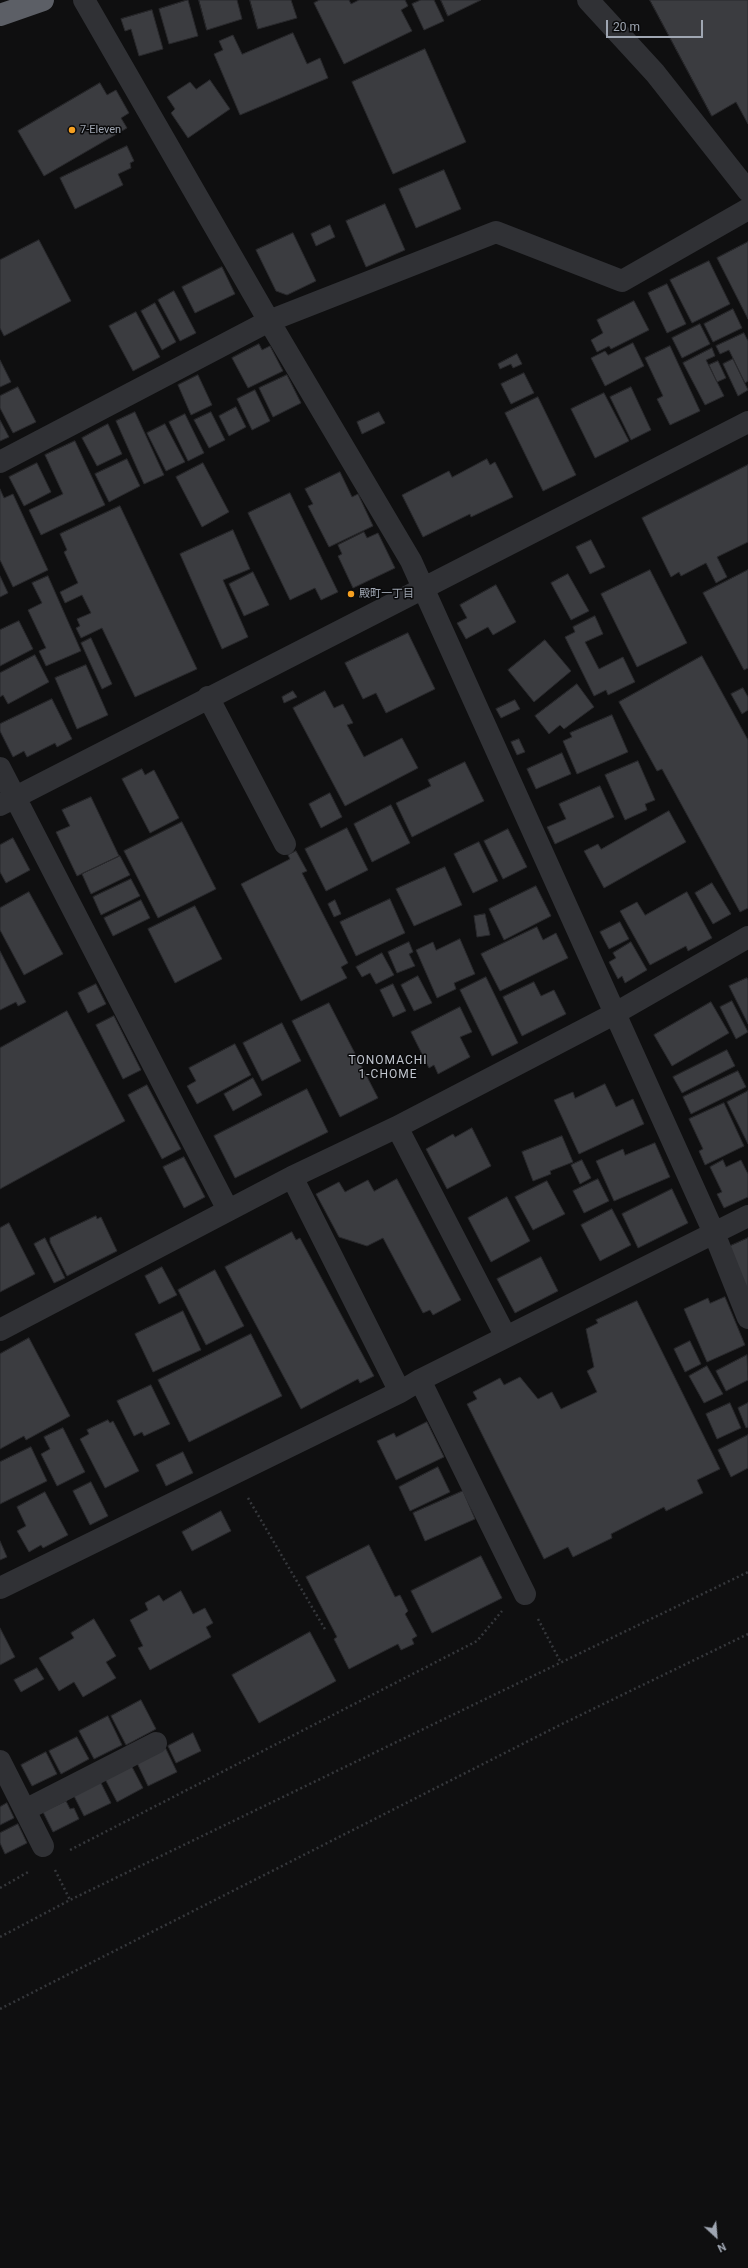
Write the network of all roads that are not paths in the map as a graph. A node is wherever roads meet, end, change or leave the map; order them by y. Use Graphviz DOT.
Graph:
graph roads {
  1 [pos="43,0"];
  2 [pos="84,0"];
  3 [pos="588,0"];
  4 [pos="0,15"];
  5 [pos="748,191"];
  6 [pos="748,210"];
  7 [pos="269,321"];
  8 [pos="748,422"];
  9 [pos="0,462"];
  10 [pos="423,587"];
  11 [pos="208,697"];
  12 [pos="0,768"];
  13 [pos="8,801"];
  14 [pos="285,844"];
  15 [pos="748,937"];
  16 [pos="614,1014"];
  17 [pos="397,1127"];
  18 [pos="292,1177"];
  19 [pos="228,1210"];
  20 [pos="748,1216"];
  21 [pos="714,1233"];
  22 [pos="748,1318"];
  23 [pos="0,1330"];
  24 [pos="506,1337"];
  25 [pos="420,1380"];
  26 [pos="400,1392"];
  27 [pos="0,1588"];
  28 [pos="525,1594"];
  29 [pos="156,1743"];
  30 [pos="0,1761"];
  31 [pos="25,1810"];
  32 [pos="43,1846"];
  1 -- 4 [label="highway"];
  2 -- 7 [label="street"];
  3 -- 5 [label="street"];
  6 -- 7 [label="street"];
  7 -- 9 [label="street"];
  7 -- 10 [label="street"];
  8 -- 10 [label="street"];
  10 -- 11 [label="street"];
  10 -- 16 [label="street"];
  11 -- 13 [label="street"];
  11 -- 14 [label="street"];
  12 -- 13 [label="street"];
  13 -- 19 [label="street"];
  15 -- 16 [label="street"];
  16 -- 17 [label="street"];
  16 -- 21 [label="street"];
  17 -- 18 [label="street"];
  17 -- 24 [label="street"];
  18 -- 19 [label="street"];
  18 -- 26 [label="street"];
  19 -- 23 [label="street"];
  20 -- 21 [label="street"];
  21 -- 22 [label="street"];
  21 -- 24 [label="street"];
  24 -- 25 [label="street"];
  25 -- 26 [label="street"];
  25 -- 28 [label="street"];
  26 -- 27 [label="street"];
  29 -- 31 [label="street"];
  30 -- 31 [label="street"];
  31 -- 32 [label="street"];
}
